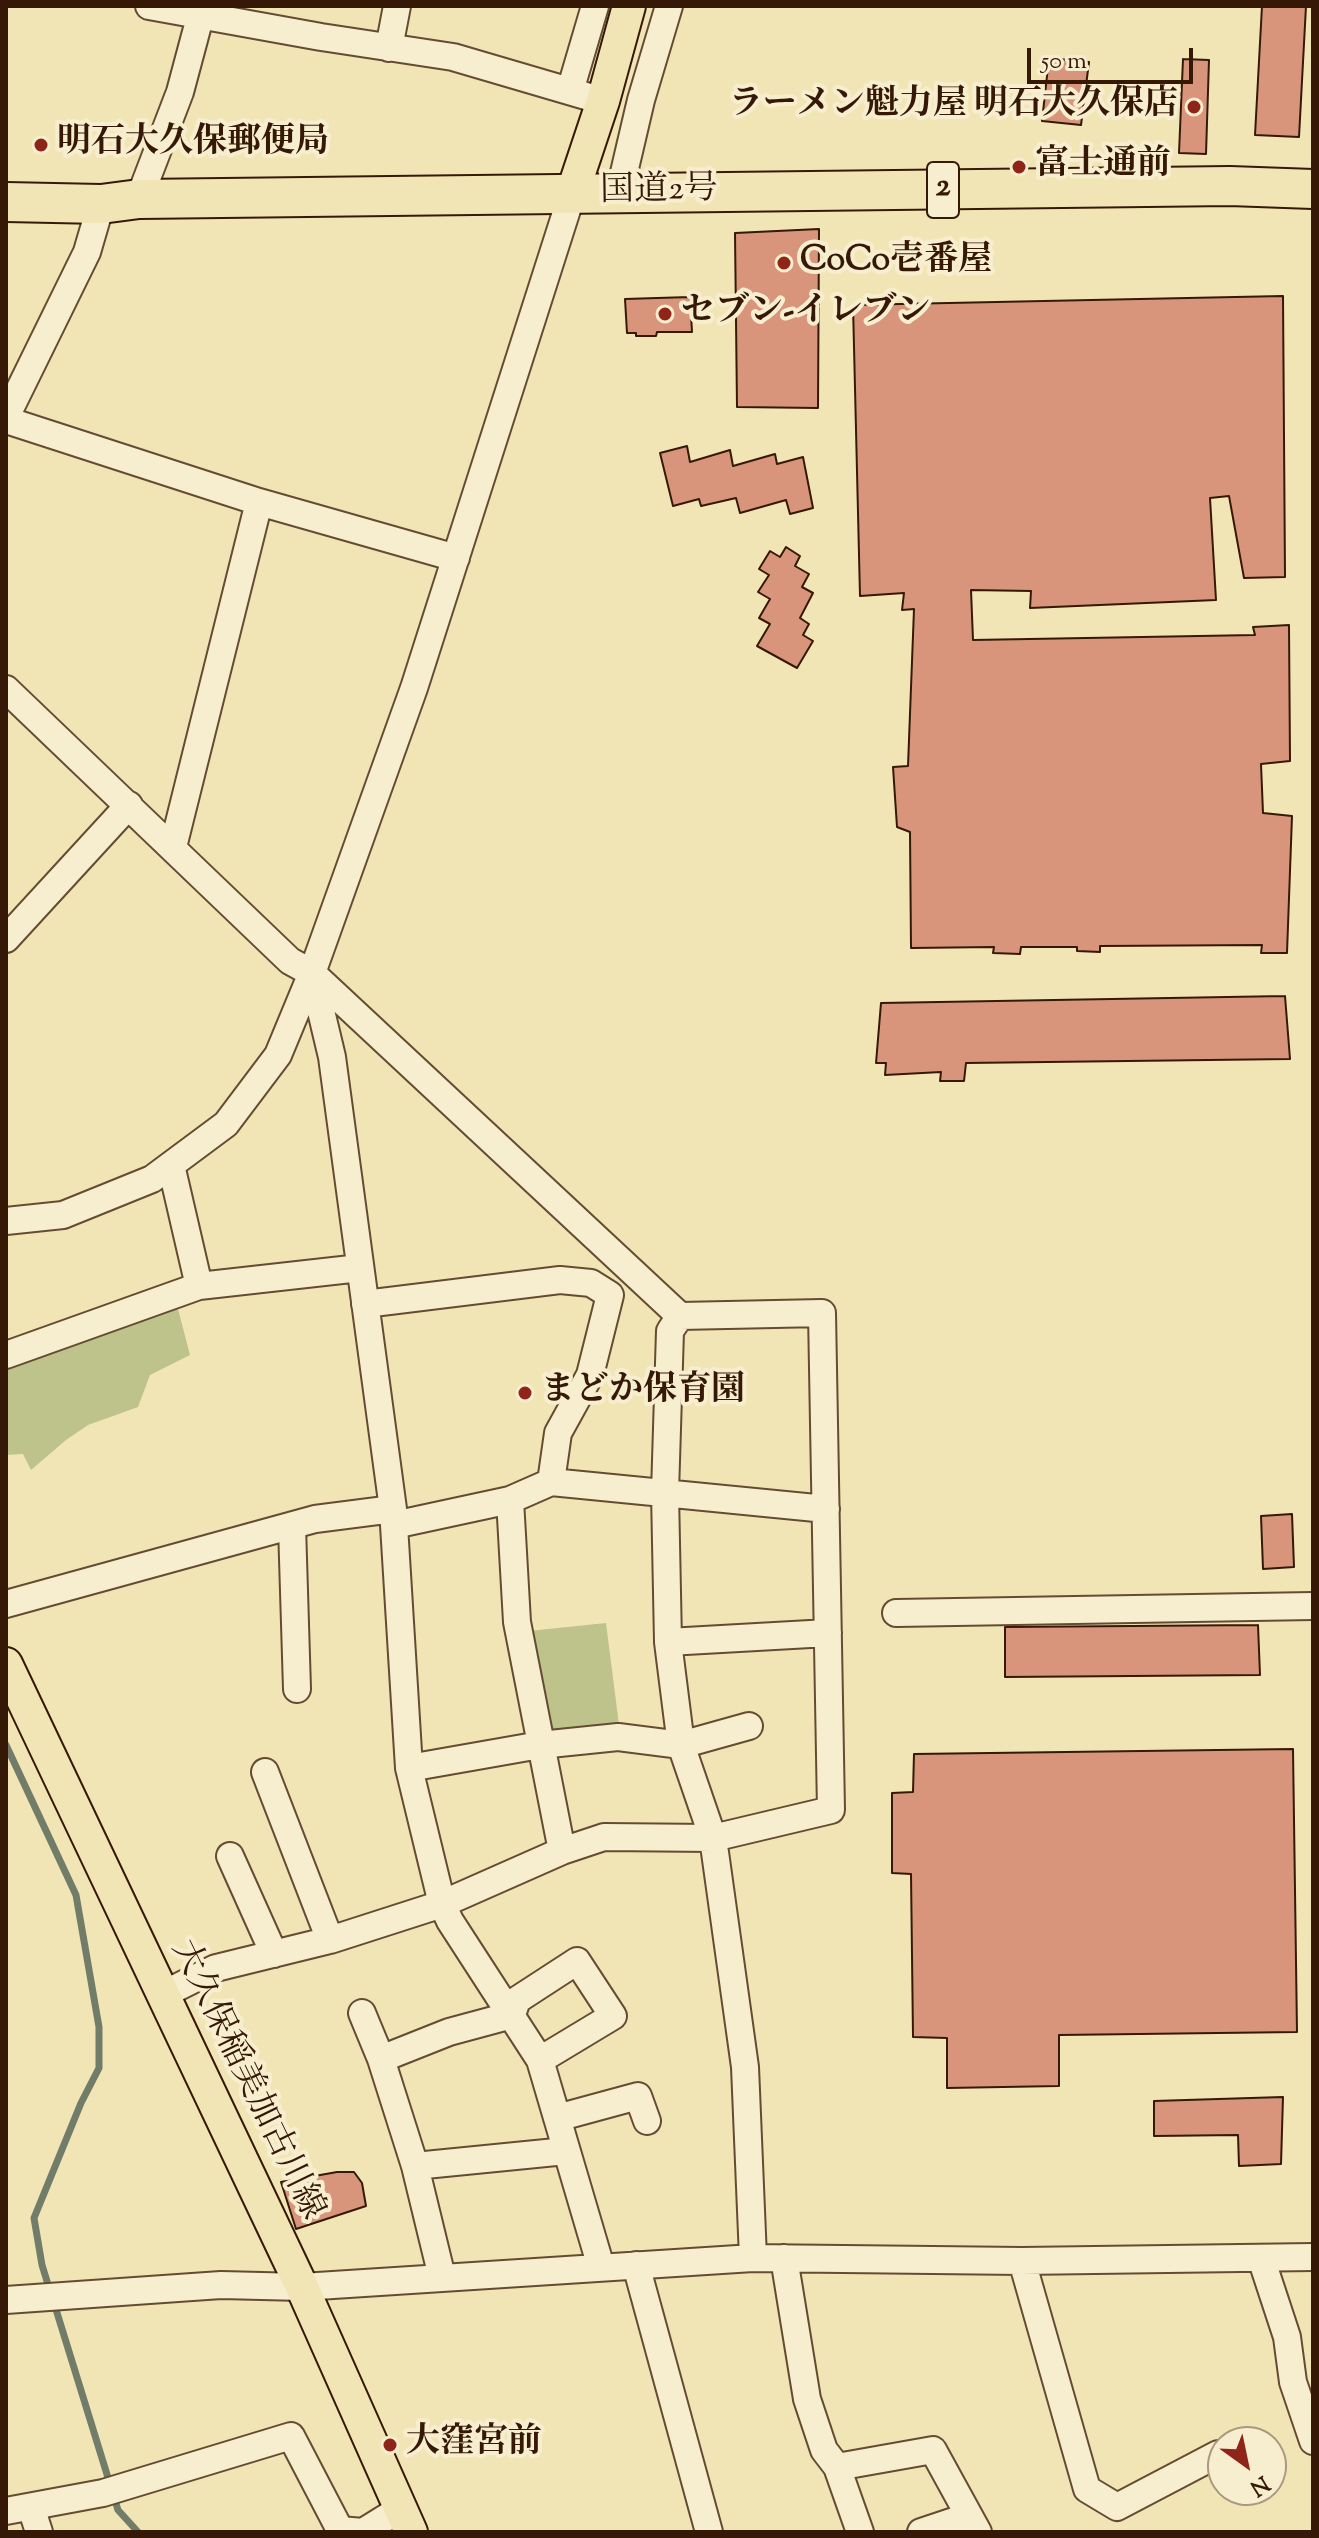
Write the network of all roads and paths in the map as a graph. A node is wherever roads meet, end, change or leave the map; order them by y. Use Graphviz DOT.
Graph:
graph roads {
  1 [pos="149,6"];
  2 [pos="397,6"];
  3 [pos="595,6"];
  4 [pos="629,6"];
  5 [pos="669,6"];
  6 [pos="202,10"];
  7 [pos="389,48"];
  8 [pos="570,91"];
  9 [pos="603,101"];
  10 [pos="1313,189"];
  11 [pos="572,194"];
  12 [pos="619,194"];
  13 [pos="139,199"];
  14 [pos="6,202"];
  15 [pos="101,204"];
  16 [pos="6,418"];
  17 [pos="259,502"];
  18 [pos="456,558"];
  19 [pos="6,689"];
  20 [pos="129,805"];
  21 [pos="173,847"];
  22 [pos="10,927"];
  23 [pos="312,973"];
  24 [pos="171,1165"];
  25 [pos="6,1221"];
  26 [pos="618,1258"];
  27 [pos="360,1268"];
  28 [pos="591,1283"];
  29 [pos="199,1286"];
  30 [pos="365,1304"];
  31 [pos="680,1316"];
  32 [pos="6,1355"];
  33 [pos="551,1482"];
  34 [pos="665,1493"];
  35 [pos="510,1500"];
  36 [pos="826,1509"];
  37 [pos="393,1517"];
  38 [pos="292,1526"];
  39 [pos="6,1604"];
  40 [pos="1313,1606"];
  41 [pos="896,1613"];
  42 [pos="828,1633"];
  43 [pos="668,1642"];
  44 [pos="6,1664"];
  45 [pos="297,1689"];
  46 [pos="749,1726"];
  47 [pos="540,1745"];
  48 [pos="681,1745"];
  49 [pos="409,1768"];
  50 [pos="265,1772"];
  51 [pos="713,1838"];
  52 [pos="562,1851"];
  53 [pos="230,1856"];
  54 [pos="442,1904"];
  55 [pos="330,1940"];
  56 [pos="274,1954"];
  57 [pos="162,1995"];
  58 [pos="362,2013"];
  59 [pos="512,2015"];
  60 [pos="381,2059"];
  61 [pos="540,2060"];
  62 [pos="557,2118"];
  63 [pos="647,2121"];
  64 [pos="566,2151"];
  65 [pos="415,2166"];
  66 [pos="1313,2257"];
  67 [pos="753,2258"];
  68 [pos="784,2258"];
  69 [pos="1261,2258"];
  70 [pos="1022,2261"];
  71 [pos="636,2265"];
  72 [pos="601,2267"];
  73 [pos="442,2277"];
  74 [pos="302,2287"];
  75 [pos="6,2300"];
  76 [pos="1313,2441"];
  77 [pos="1207,2460"];
  78 [pos="837,2467"];
  79 [pos="19,2509"];
  80 [pos="406,2521"];
  81 [pos="974,2524"];
  82 [pos="353,2531"];
  83 [pos="39,2532"];
  84 [pos="709,2532"];
  85 [pos="860,2532"];
  86 [pos="921,2532"];
  1 -- 6 [label="street"];
  2 -- 7 [label="street"];
  3 -- 8 [label="street"];
  4 -- 9 [label="main road"];
  5 -- 12 [label="street"];
  6 -- 7 [label="street"];
  6 -- 13 [label="street"];
  7 -- 8 [label="street"];
  8 -- 9 [label="street"];
  9 -- 11 [label="main road"];
  10 -- 12 [label="highway, 国道2号 / 2"];
  11 -- 12 [label="highway, 国道2号 / 2"];
  11 -- 13 [label="highway, 国道2号 / 2"];
  11 -- 18 [label="street"];
  13 -- 15 [label="highway, 国道2号 / 2"];
  14 -- 15 [label="highway, 国道2号 / 2"];
  15 -- 16 [label="street"];
  16 -- 17 [label="street"];
  17 -- 18 [label="street"];
  17 -- 21 [label="street"];
  18 -- 23 [label="street"];
  19 -- 20 [label="street"];
  20 -- 21 [label="street"];
  20 -- 22 [label="street"];
  21 -- 23 [label="street"];
  23 -- 24 [label="street"];
  23 -- 26 [label="street"];
  23 -- 27 [label="street"];
  24 -- 25 [label="street"];
  24 -- 29 [label="street"];
  26 -- 28 [label="street"];
  26 -- 31 [label="street"];
  27 -- 29 [label="street"];
  27 -- 30 [label="street"];
  28 -- 30 [label="street"];
  28 -- 33 [label="street"];
  29 -- 32 [label="street"];
  30 -- 37 [label="street"];
  31 -- 34 [label="street"];
  31 -- 36 [label="street"];
  33 -- 34 [label="street"];
  33 -- 35 [label="street"];
  34 -- 36 [label="street"];
  34 -- 43 [label="street"];
  35 -- 37 [label="street"];
  35 -- 47 [label="street"];
  36 -- 42 [label="street"];
  37 -- 38 [label="street"];
  37 -- 49 [label="street"];
  38 -- 39 [label="street"];
  38 -- 45 [label="street"];
  40 -- 41 [label="street"];
  42 -- 43 [label="street"];
  42 -- 51 [label="street"];
  43 -- 48 [label="street"];
  44 -- 57 [label="main road, 大久保稲美加古川線"];
  46 -- 48 [label="street"];
  47 -- 48 [label="street"];
  47 -- 49 [label="street"];
  47 -- 52 [label="street"];
  48 -- 51 [label="street"];
  49 -- 54 [label="street"];
  50 -- 55 [label="street"];
  51 -- 52 [label="street"];
  51 -- 67 [label="street"];
  52 -- 54 [label="street"];
  53 -- 56 [label="street"];
  54 -- 55 [label="street"];
  54 -- 59 [label="street"];
  55 -- 56 [label="street"];
  56 -- 57 [label="street"];
  57 -- 74 [label="main road, 大久保稲美加古川線"];
  58 -- 60 [label="street"];
  59 -- 60 [label="street"];
  59 -- 61 [label="street"];
  59 -- 61 [label="street"];
  60 -- 65 [label="street"];
  61 -- 62 [label="street"];
  62 -- 63 [label="street"];
  62 -- 64 [label="street"];
  64 -- 65 [label="street"];
  64 -- 72 [label="street"];
  65 -- 73 [label="street"];
  66 -- 69 [label="street"];
  67 -- 68 [label="street"];
  67 -- 71 [label="street"];
  68 -- 70 [label="street"];
  68 -- 78 [label="street"];
  69 -- 70 [label="street"];
  69 -- 76 [label="street"];
  70 -- 77 [label="street"];
  71 -- 72 [label="street"];
  71 -- 84 [label="street"];
  72 -- 73 [label="street"];
  73 -- 74 [label="street"];
  74 -- 75 [label="street"];
  74 -- 80 [label="main road, 大久保稲美加古川線"];
  78 -- 81 [label="street"];
  78 -- 85 [label="street"];
  79 -- 82 [label="street"];
  79 -- 83 [label="street"];
  80 -- 82 [label="street"];
  81 -- 86 [label="street"];
}
